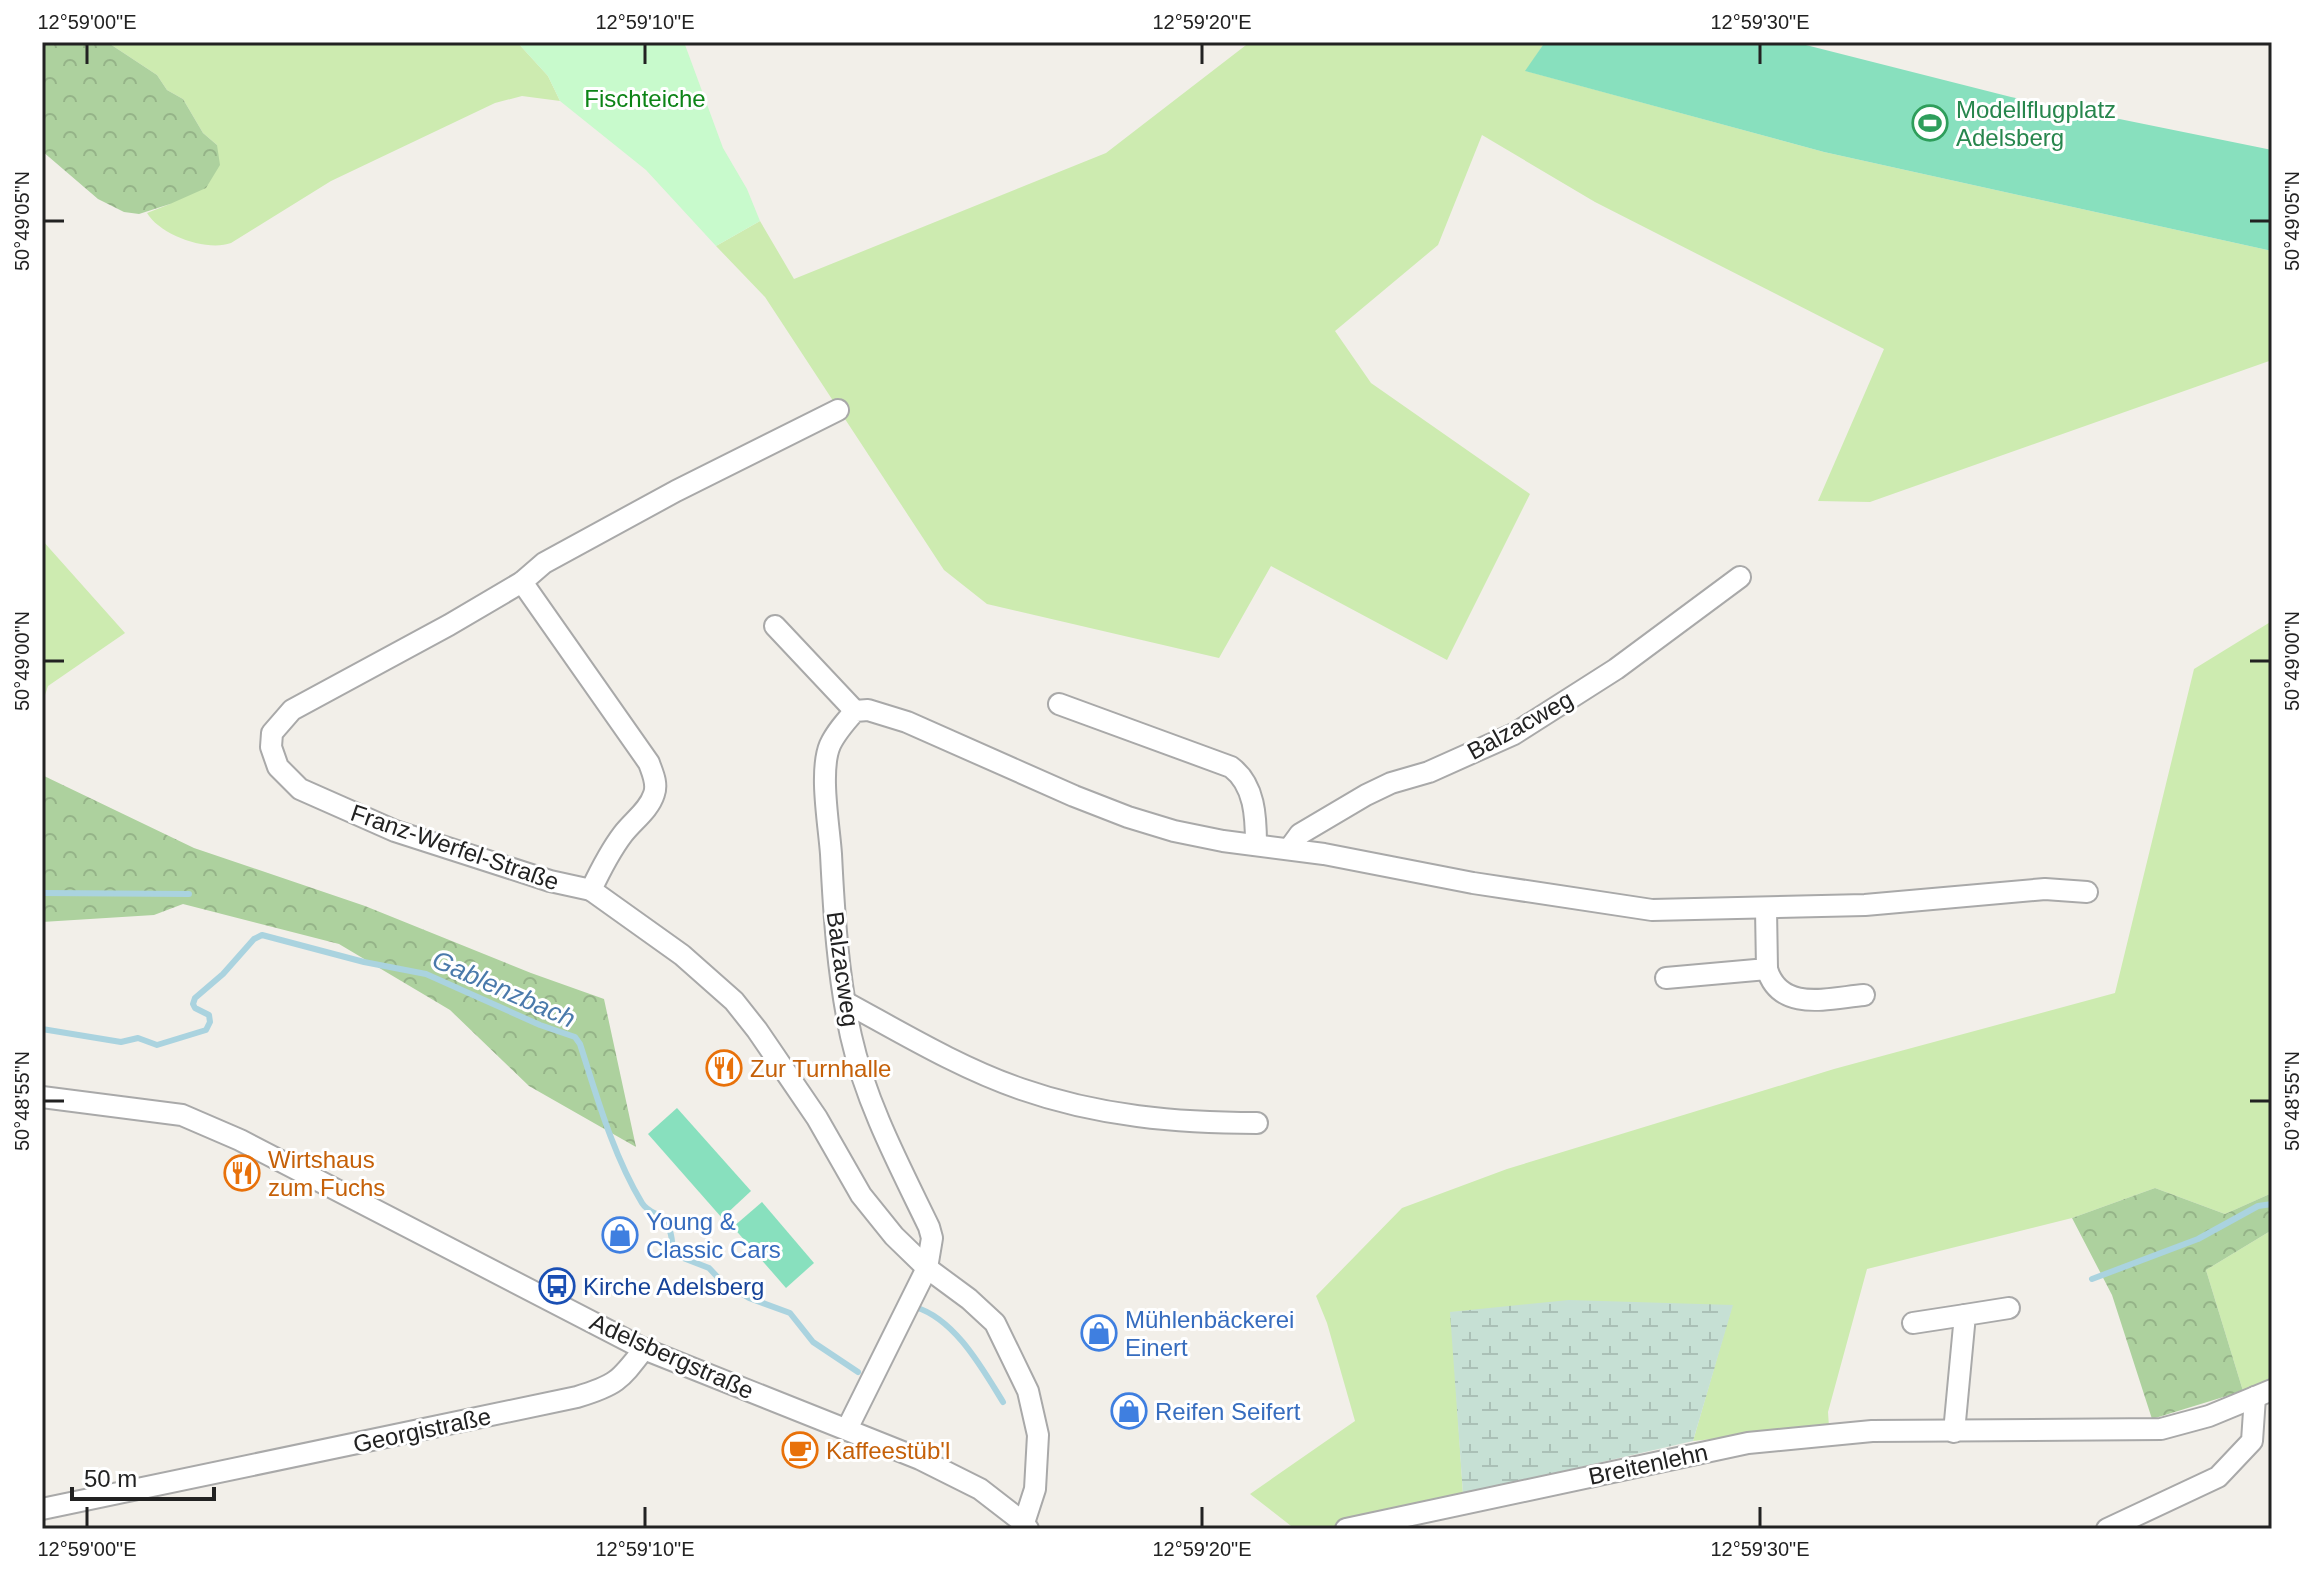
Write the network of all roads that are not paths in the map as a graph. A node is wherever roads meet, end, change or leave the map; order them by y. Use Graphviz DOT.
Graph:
graph roads {
  1 [pos="838,410"];
  2 [pos="1740,577"];
  3 [pos="522,582"];
  4 [pos="775,626"];
  5 [pos="1059,704"];
  6 [pos="855,711"];
  7 [pos="1256,845"];
  8 [pos="1289,849"];
  9 [pos="591,890"];
  10 [pos="2087,892"];
  11 [pos="1766,909"];
  12 [pos="1767,969"];
  13 [pos="1666,978"];
  14 [pos="1864,995"];
  15 [pos="845,1002"];
  16 [pos="42,1097"];
  17 [pos="1257,1123"];
  18 [pos="927,1268"];
  19 [pos="2009,1308"];
  20 [pos="1965,1315"];
  21 [pos="1913,1323"];
  22 [pos="644,1349"];
  23 [pos="2264,1393"];
  24 [pos="847,1429"];
  25 [pos="1954,1432"];
  26 [pos="42,1509"];
  27 [pos="1026,1526"];
  28 [pos="1346,1529"];
  29 [pos="2107,1529"];
  1 -- 3 [label="street, Franz-Werfel-Straße"];
  2 -- 8 [label="street, Balzacweg"];
  3 -- 9 [label="street, Franz-Werfel-Straße"];
  3 -- 9 [label="street, Franz-Werfel-Straße"];
  4 -- 6 [label="street"];
  5 -- 7 [label="street"];
  6 -- 7 [label="street"];
  6 -- 15 [label="street, Balzacweg"];
  7 -- 8 [label="street"];
  8 -- 11 [label="street"];
  9 -- 18 [label="street, Franz-Werfel-Straße"];
  10 -- 11 [label="street"];
  11 -- 12 [label="street"];
  12 -- 13 [label="street"];
  12 -- 14 [label="street"];
  15 -- 17 [label="street"];
  15 -- 18 [label="street, Balzacweg"];
  16 -- 22 [label="street, Adelsbergstraße"];
  18 -- 24 [label="street, Balzacweg"];
  18 -- 27 [label="street"];
  19 -- 20 [label="street"];
  20 -- 21 [label="street"];
  20 -- 25 [label="street"];
  22 -- 24 [label="street, Adelsbergstraße"];
  22 -- 26 [label="street, Georgistraße"];
  23 -- 25 [label="street, Breitenlehn"];
  23 -- 29 [label="street, Breitenlehn"];
  24 -- 27 [label="street, Adelsbergstraße"];
  25 -- 28 [label="street, Breitenlehn"];
}
